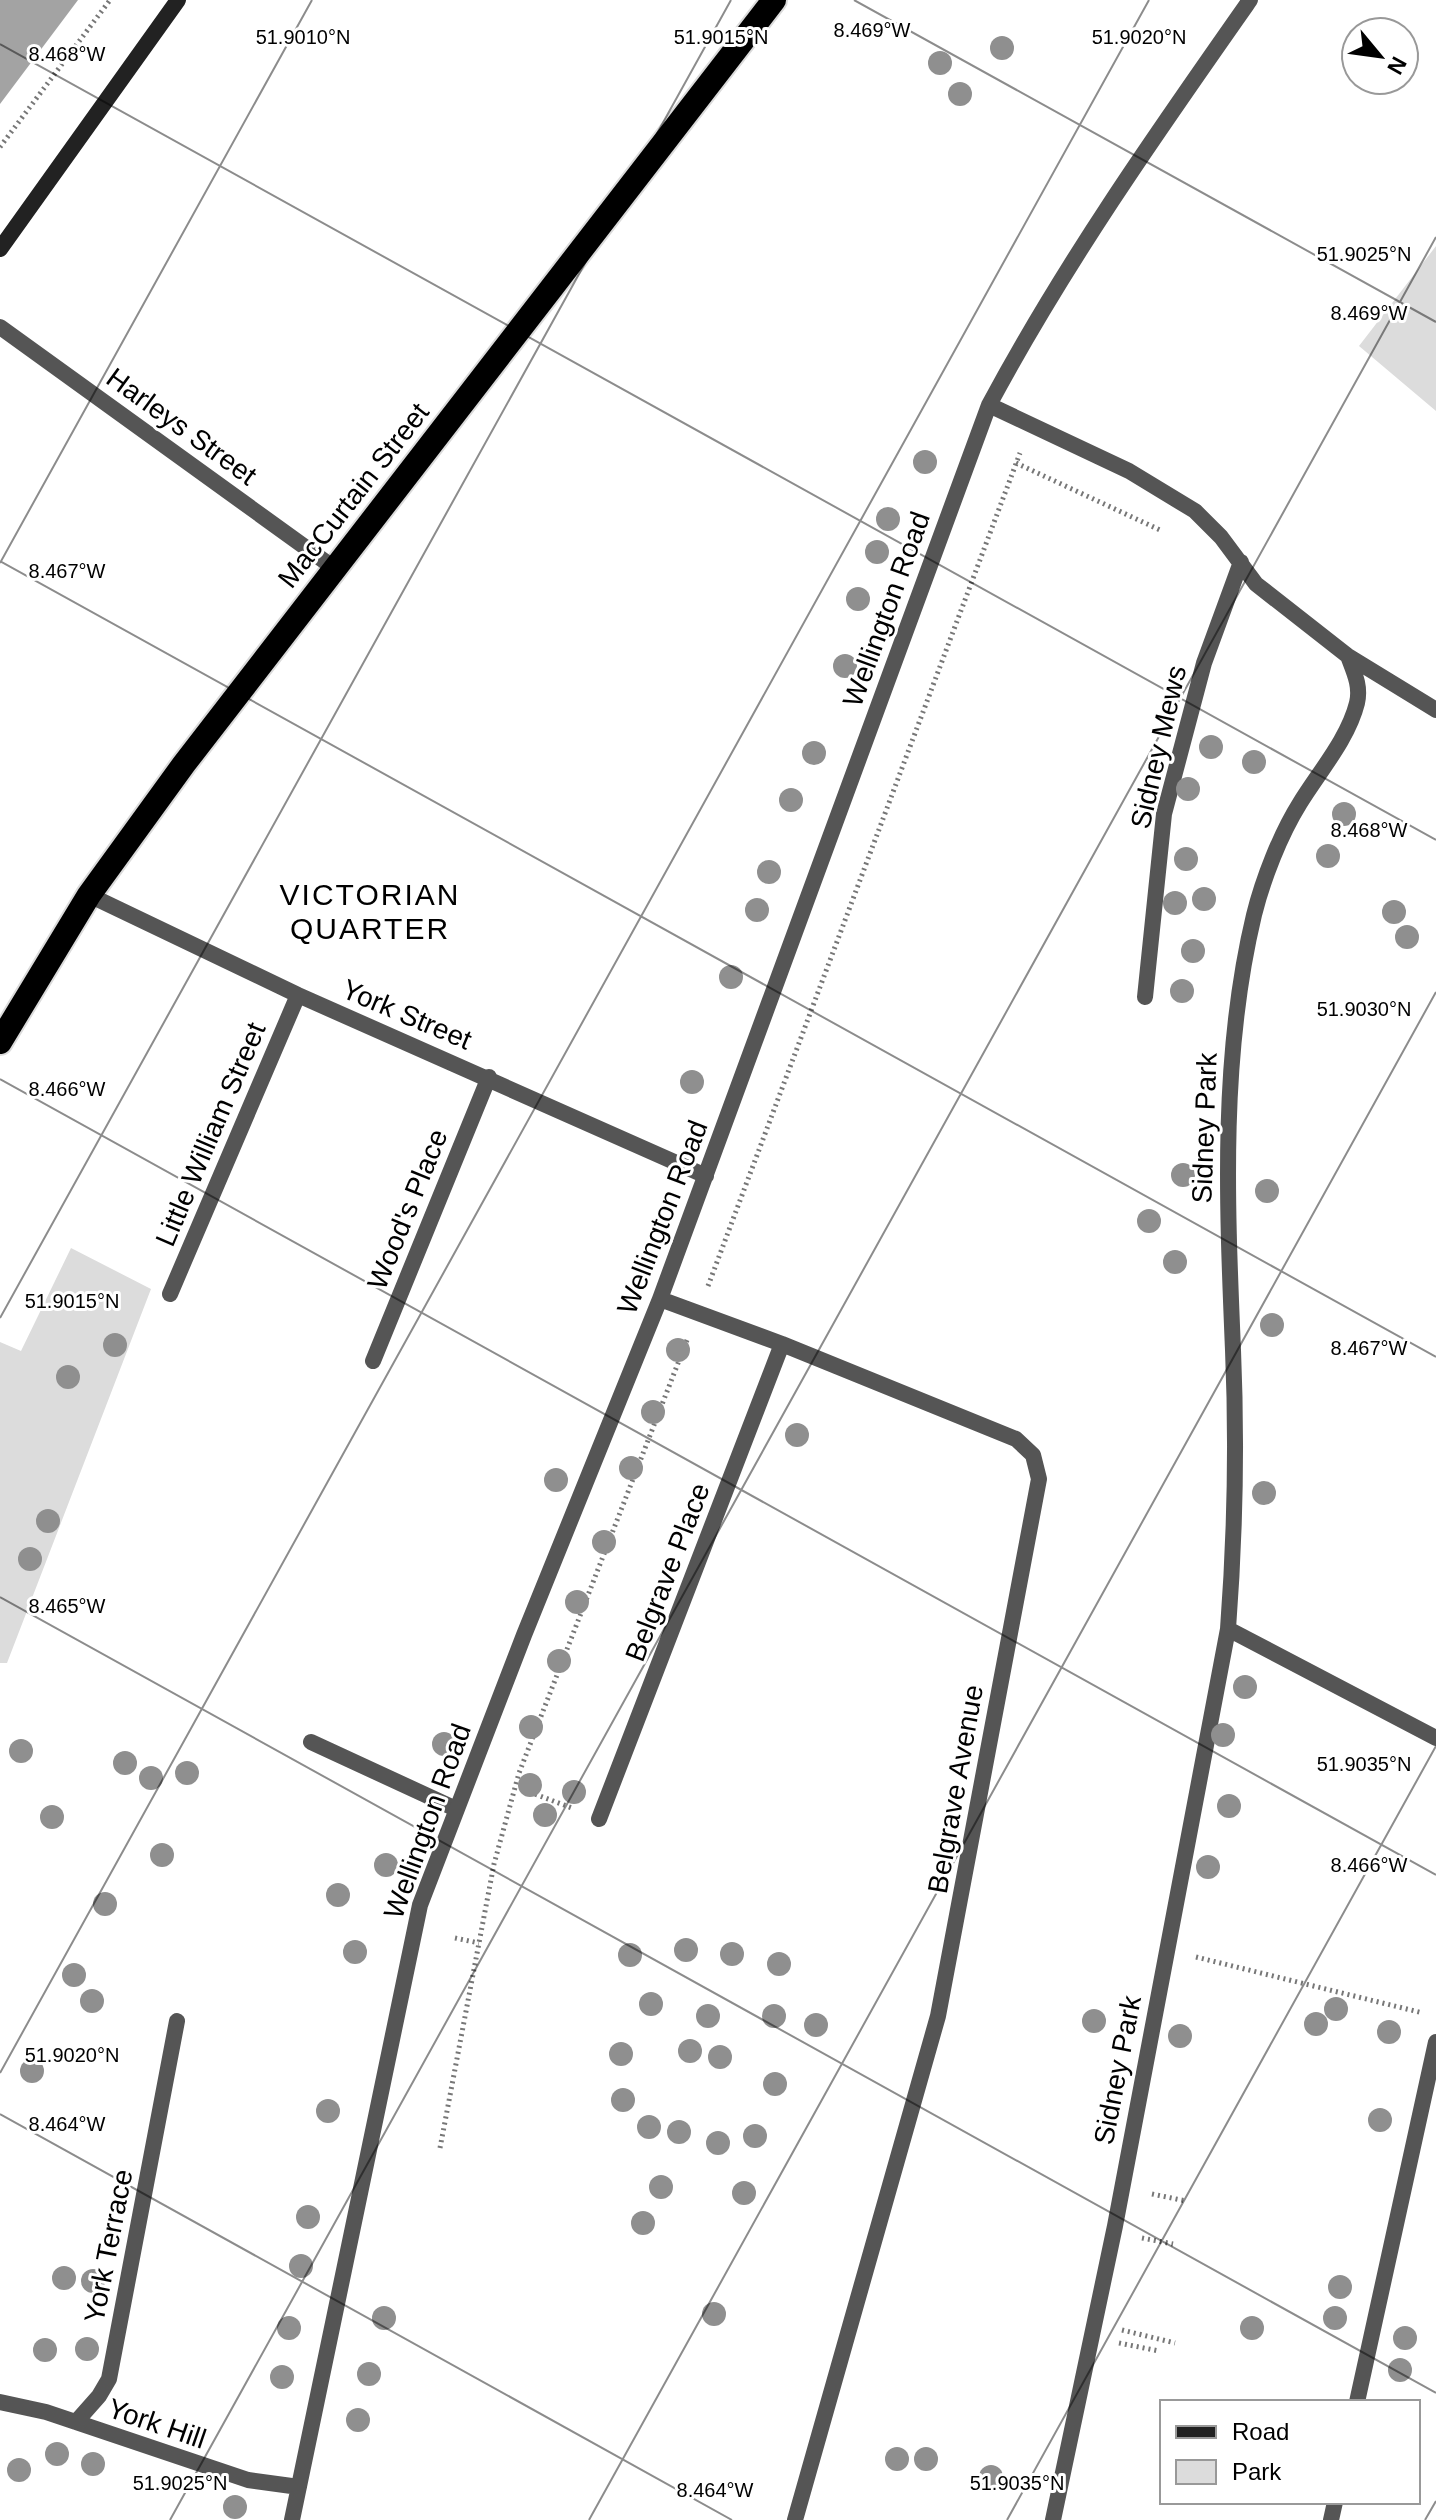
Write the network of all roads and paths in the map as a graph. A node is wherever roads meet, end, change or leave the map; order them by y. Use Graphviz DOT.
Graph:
graph roads {
  1 [pos="110,0"];
  2 [pos="178,0"];
  3 [pos="774,0"];
  4 [pos="1250,0"];
  5 [pos="0,147"];
  6 [pos="0,249"];
  7 [pos="0,327"];
  8 [pos="989,405"];
  9 [pos="1031,424"];
  10 [pos="1016,463"];
  11 [pos="1161,530"];
  12 [pos="1241,562"];
  13 [pos="334,568"];
  14 [pos="1348,656"];
  15 [pos="1436,710"];
  16 [pos="89,895"];
  17 [pos="298,995"];
  18 [pos="1145,997"];
  19 [pos="0,1042"];
  20 [pos="489,1077"];
  21 [pos="706,1176"];
  22 [pos="707,1287"];
  23 [pos="170,1294"];
  24 [pos="660,1299"];
  25 [pos="688,1339"];
  26 [pos="782,1344"];
  27 [pos="373,1361"];
  28 [pos="1228,1629"];
  29 [pos="1436,1738"];
  30 [pos="311,1742"];
  31 [pos="524,1790"];
  32 [pos="549,1800"];
  33 [pos="456,1809"];
  34 [pos="599,1819"];
  35 [pos="455,1938"];
  36 [pos="479,1943"];
  37 [pos="1166,1950"];
  38 [pos="1436,2016"];
  39 [pos="177,2021"];
  40 [pos="1436,2042"];
  41 [pos="440,2148"];
  42 [pos="1099,2302"];
  43 [pos="1110,2341"];
  44 [pos="1175,2343"];
  45 [pos="1159,2351"];
  46 [pos="1357,2400"];
  47 [pos="0,2402"];
  48 [pos="76,2422"];
  49 [pos="299,2487"];
  50 [pos="292,2520"];
  51 [pos="795,2520"];
  52 [pos="1053,2520"];
  1 -- 5 [label="path"];
  2 -- 6 [label="main road"];
  3 -- 13 [label="highway, MacCurtain Street"];
  4 -- 8 [label="street, Wellington Road"];
  7 -- 13 [label="street, Harleys Street"];
  8 -- 9 [label="street"];
  8 -- 21 [label="street, Wellington Road"];
  9 -- 10 [label="path"];
  9 -- 12 [label="street"];
  10 -- 11 [label="path"];
  10 -- 22 [label="path"];
  12 -- 14 [label="street"];
  12 -- 18 [label="street, Sidney Mews"];
  13 -- 16 [label="highway, MacCurtain Street"];
  14 -- 15 [label="street"];
  14 -- 28 [label="street, Sidney Park"];
  16 -- 17 [label="street, York Street"];
  16 -- 19 [label="highway, MacCurtain Street"];
  17 -- 20 [label="street, York Street"];
  17 -- 23 [label="street, Little William Street"];
  20 -- 21 [label="street, York Street"];
  20 -- 27 [label="street, Wood's Place"];
  21 -- 24 [label="street, Wellington Road"];
  24 -- 26 [label="street, Belgrave Avenue"];
  24 -- 33 [label="street, Wellington Road"];
  25 -- 36 [label="path"];
  26 -- 34 [label="street, Belgrave Place"];
  26 -- 51 [label="street, Belgrave Avenue"];
  28 -- 29 [label="street"];
  28 -- 37 [label="street, Sidney Park"];
  30 -- 33 [label="street"];
  31 -- 32 [label="path"];
  33 -- 49 [label="street, Wellington Road"];
  35 -- 36 [label="path"];
  36 -- 41 [label="path"];
  37 -- 38 [label="path"];
  37 -- 42 [label="street, Sidney Park"];
  39 -- 48 [label="street, York Terrace"];
  40 -- 46 [label="street"];
  42 -- 44 [label="path"];
  42 -- 52 [label="street, Sidney Park"];
  43 -- 45 [label="path"];
  47 -- 48 [label="street, York Hill"];
  48 -- 49 [label="street, York Hill"];
  49 -- 50 [label="street, Wellington Road"];
}
